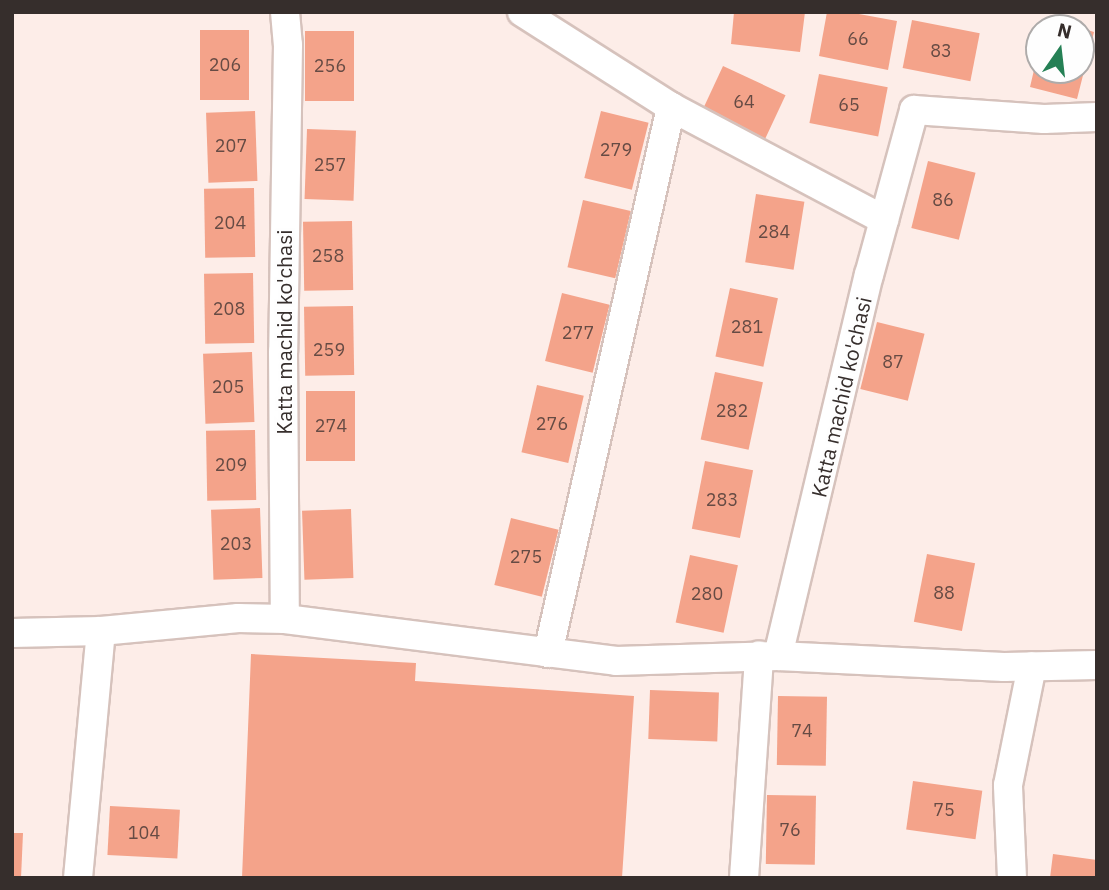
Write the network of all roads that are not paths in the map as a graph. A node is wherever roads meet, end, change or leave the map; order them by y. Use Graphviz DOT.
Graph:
graph roads {
  1 [pos="285,12"];
  2 [pos="522,12"];
  3 [pos="671,107"];
  4 [pos="1097,117"];
  5 [pos="884,220"];
  6 [pos="285,620"];
  7 [pos="101,631"];
  8 [pos="12,633"];
  9 [pos="548,653"];
  10 [pos="768,656"];
  11 [pos="1097,665"];
  12 [pos="1032,666"];
  13 [pos="78,878"];
  14 [pos="744,878"];
  15 [pos="1012,878"];
  1 -- 6 [label="street, Katta machid ko'chasi"];
  2 -- 3 [label="street"];
  3 -- 5 [label="street"];
  3 -- 9 [label="street"];
  4 -- 5 [label="street, Katta machid ko'chasi"];
  5 -- 10 [label="street, Katta machid ko'chasi"];
  6 -- 7 [label="street"];
  6 -- 9 [label="street"];
  7 -- 8 [label="street"];
  7 -- 13 [label="street"];
  9 -- 10 [label="street"];
  10 -- 12 [label="street"];
  10 -- 14 [label="street, Katta machid ko'chasi"];
  11 -- 12 [label="street"];
  12 -- 15 [label="street"];
}
